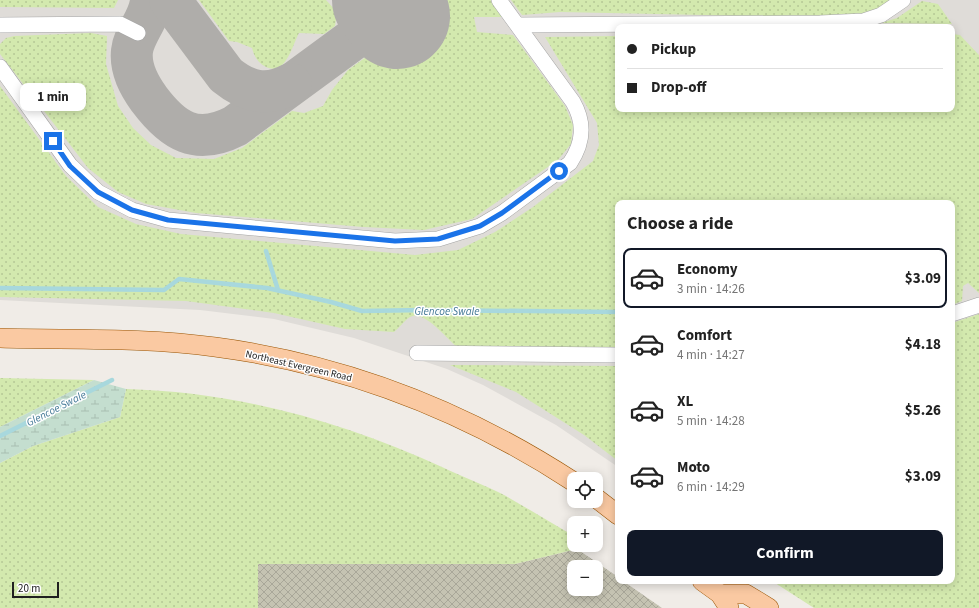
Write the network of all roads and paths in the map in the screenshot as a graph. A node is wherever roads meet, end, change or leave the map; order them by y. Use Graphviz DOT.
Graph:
graph roads {
  1 [pos="499,0"];
  2 [pos="903,0"];
  3 [pos="615,24"];
  4 [pos="669,24"];
  5 [pos="0,25"];
  6 [pos="518,25"];
  7 [pos="138,33"];
  8 [pos="0,67"];
  9 [pos="979,305"];
  10 [pos="955,313"];
  11 [pos="0,338"];
  12 [pos="417,353"];
  13 [pos="615,355"];
  14 [pos="567,478"];
  15 [pos="603,503"];
  16 [pos="615,513"];
  17 [pos="705,584"];
  18 [pos="725,601"];
  19 [pos="769,608"];
  1 -- 6 [label="lane"];
  2 -- 4 [label="lane"];
  3 -- 6 [label="lane"];
  5 -- 7 [label="lane"];
  6 -- 8 [label="lane"];
  9 -- 10 [label="lane"];
  11 -- 14 [label="main road, Northeast Evergreen Road"];
  12 -- 13 [label="lane"];
  15 -- 16 [label="main road"];
  17 -- 18 [label="main road"];
  18 -- 19 [label="main road"];
}
